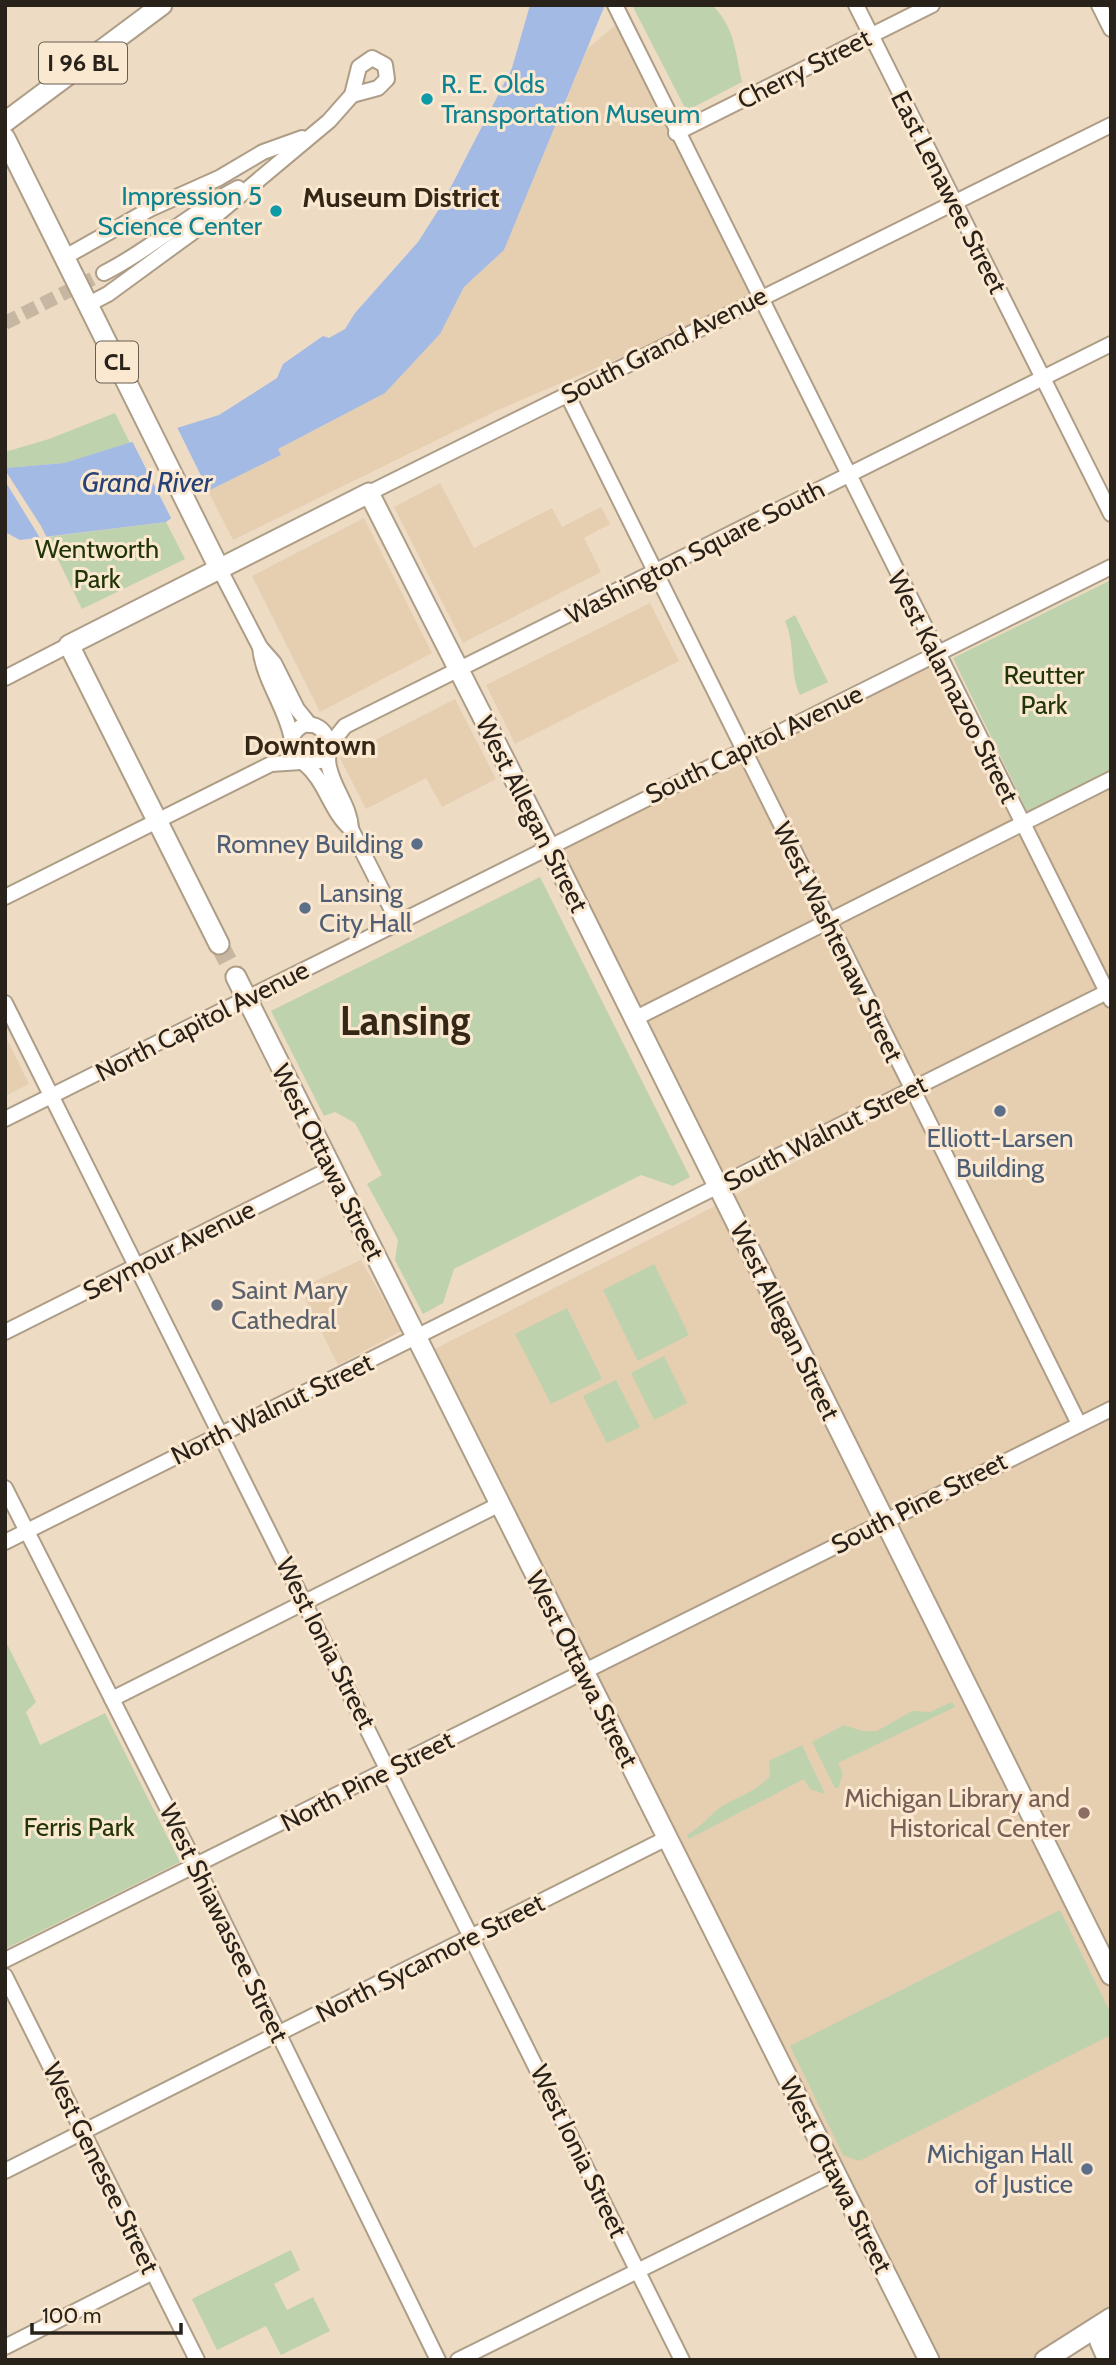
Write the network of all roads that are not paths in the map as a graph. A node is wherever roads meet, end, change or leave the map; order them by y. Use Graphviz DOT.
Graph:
graph roads {
  1 [pos="162,5"];
  2 [pos="615,5"];
  3 [pos="856,5"];
  4 [pos="932,5"];
  5 [pos="1099,5"];
  6 [pos="1111,29"];
  7 [pos="871,35"];
  8 [pos="352,95"];
  9 [pos="5,122"];
  10 [pos="1111,125"];
  11 [pos="676,133"];
  12 [pos="313,134"];
  13 [pos="5,138"];
  14 [pos="219,178"];
  15 [pos="258,178"];
  16 [pos="954,201"];
  17 [pos="171,228"];
  18 [pos="65,257"];
  19 [pos="104,273"];
  20 [pos="759,298"];
  21 [pos="89,304"];
  22 [pos="1111,344"];
  23 [pos="1044,377"];
  24 [pos="568,394"];
  25 [pos="847,475"];
  26 [pos="369,493"];
  27 [pos="1111,514"];
  28 [pos="1111,567"];
  29 [pos="219,568"];
  30 [pos="654,573"];
  31 [pos="69,645"];
  32 [pos="260,647"];
  33 [pos="937,654"];
  34 [pos="459,669"];
  35 [pos="5,678"];
  36 [pos="315,726"];
  37 [pos="345,726"];
  38 [pos="291,737"];
  39 [pos="328,749"];
  40 [pos="742,750"];
  41 [pos="302,763"];
  42 [pos="271,764"];
  43 [pos="1111,779"];
  44 [pos="157,820"];
  45 [pos="1022,824"];
  46 [pos="351,830"];
  47 [pos="548,846"];
  48 [pos="5,897"];
  49 [pos="398,922"];
  50 [pos="828,922"];
  51 [pos="219,944"];
  52 [pos="236,977"];
  53 [pos="1109,994"];
  54 [pos="247,999"];
  55 [pos="5,1003"];
  56 [pos="634,1019"];
  57 [pos="911,1090"];
  58 [pos="52,1095"];
  59 [pos="5,1119"];
  60 [pos="332,1168"];
  61 [pos="718,1186"];
  62 [pos="137,1266"];
  63 [pos="540,1276"];
  64 [pos="5,1332"];
  65 [pos="416,1337"];
  66 [pos="1111,1409"];
  67 [pos="1079,1424"];
  68 [pos="222,1433"];
  69 [pos="5,1489"];
  70 [pos="500,1504"];
  71 [pos="884,1520"];
  72 [pos="27,1531"];
  73 [pos="5,1542"];
  74 [pos="727,1600"];
  75 [pos="305,1601"];
  76 [pos="584,1672"];
  77 [pos="112,1699"];
  78 [pos="389,1769"];
  79 [pos="667,1839"];
  80 [pos="196,1866"];
  81 [pos="473,1938"];
  82 [pos="5,1960"];
  83 [pos="1111,1975"];
  84 [pos="5,1976"];
  85 [pos="279,2034"];
  86 [pos="83,2132"];
  87 [pos="5,2171"];
  88 [pos="835,2173"];
  89 [pos="638,2271"];
  90 [pos="153,2272"];
  91 [pos="1111,2318"];
  92 [pos="1111,2329"];
  93 [pos="5,2347"];
  94 [pos="197,2360"];
  95 [pos="438,2360"];
  96 [pos="458,2360"];
  97 [pos="682,2360"];
  98 [pos="929,2360"];
  99 [pos="1045,2360"];
  100 [pos="1108,2360"];
  1 -- 9 [label="main road, I 96 BL"];
  2 -- 11 [label="street, West Kalamazoo Street"];
  3 -- 7 [label="street, East Lenawee Street"];
  4 -- 7 [label="street, Cherry Street"];
  5 -- 6 [label="street"];
  7 -- 11 [label="street, Cherry Street"];
  7 -- 16 [label="street, East Lenawee Street"];
  8 -- 12 [label="street"];
  10 -- 16 [label="street, South Grand Avenue"];
  11 -- 20 [label="street, West Kalamazoo Street"];
  12 -- 14 [label="street"];
  12 -- 15 [label="street"];
  13 -- 18 [label="main road, CL"];
  14 -- 17 [label="street"];
  14 -- 18 [label="street"];
  15 -- 17 [label="street"];
  15 -- 21 [label="street"];
  16 -- 20 [label="street, South Grand Avenue"];
  16 -- 23 [label="street, East Lenawee Street"];
  17 -- 19 [label="street"];
  18 -- 21 [label="main road, CL"];
  20 -- 24 [label="street, South Grand Avenue"];
  20 -- 25 [label="street, West Kalamazoo Street"];
  21 -- 29 [label="main road, CL"];
  22 -- 23 [label="street, Washington Square South"];
  23 -- 25 [label="street, Washington Square South"];
  23 -- 27 [label="street, East Lenawee Street"];
  24 -- 26 [label="street, South Grand Avenue"];
  24 -- 30 [label="street, West Washtenaw Street"];
  25 -- 30 [label="street, Washington Square South"];
  25 -- 33 [label="street, West Kalamazoo Street"];
  26 -- 29 [label="main road, South Grand Avenue"];
  26 -- 34 [label="main road, West Allegan Street"];
  28 -- 33 [label="street, South Capitol Avenue"];
  29 -- 31 [label="main road, South Grand Avenue"];
  29 -- 32 [label="street"];
  30 -- 34 [label="street, Washington Square South"];
  30 -- 40 [label="street, West Washtenaw Street"];
  31 -- 35 [label="street"];
  31 -- 44 [label="main road"];
  32 -- 36 [label="street"];
  32 -- 38 [label="street"];
  33 -- 40 [label="street, South Capitol Avenue"];
  33 -- 45 [label="street, West Kalamazoo Street"];
  34 -- 37 [label="street, Washington Square South"];
  34 -- 47 [label="main road, West Allegan Street"];
  36 -- 37 [label="street, Washington Square South"];
  36 -- 38 [label="street"];
  36 -- 39 [label="street"];
  37 -- 39 [label="street, Washington Square South"];
  38 -- 41 [label="street"];
  38 -- 42 [label="street"];
  39 -- 41 [label="street"];
  39 -- 46 [label="street"];
  40 -- 47 [label="street, South Capitol Avenue"];
  40 -- 50 [label="street, West Washtenaw Street"];
  41 -- 42 [label="street"];
  41 -- 46 [label="street"];
  42 -- 44 [label="street"];
  43 -- 45 [label="street"];
  44 -- 48 [label="street"];
  44 -- 51 [label="main road"];
  45 -- 50 [label="street"];
  45 -- 53 [label="street, West Kalamazoo Street"];
  46 -- 49 [label="street"];
  47 -- 49 [label="street, South Capitol Avenue"];
  47 -- 56 [label="main road, West Allegan Street"];
  49 -- 54 [label="street, North Capitol Avenue"];
  50 -- 56 [label="street"];
  50 -- 57 [label="street, West Washtenaw Street"];
  52 -- 54 [label="main road, West Ottawa Street"];
  53 -- 57 [label="street, South Walnut Street"];
  54 -- 58 [label="street, North Capitol Avenue"];
  54 -- 60 [label="main road, West Ottawa Street"];
  55 -- 58 [label="street, West Ionia Street"];
  56 -- 61 [label="main road, West Allegan Street"];
  57 -- 61 [label="street, South Walnut Street"];
  57 -- 67 [label="street, West Washtenaw Street"];
  58 -- 59 [label="street, North Capitol Avenue"];
  58 -- 62 [label="street, West Ionia Street"];
  60 -- 62 [label="street, Seymour Avenue"];
  60 -- 65 [label="main road, West Ottawa Street"];
  61 -- 63 [label="street, South Walnut Street"];
  61 -- 71 [label="main road, West Allegan Street"];
  62 -- 64 [label="street, Seymour Avenue"];
  62 -- 68 [label="street, West Ionia Street"];
  63 -- 65 [label="street, North Walnut Street"];
  65 -- 68 [label="street, North Walnut Street"];
  65 -- 70 [label="main road, West Ottawa Street"];
  66 -- 67 [label="street, South Pine Street"];
  67 -- 71 [label="street, South Pine Street"];
  68 -- 72 [label="street, North Walnut Street"];
  68 -- 75 [label="street, West Ionia Street"];
  69 -- 72 [label="street, West Shiawassee Street"];
  70 -- 75 [label="street"];
  70 -- 76 [label="main road, West Ottawa Street"];
  71 -- 74 [label="street, South Pine Street"];
  71 -- 83 [label="main road, West Allegan Street"];
  72 -- 73 [label="street, North Walnut Street"];
  72 -- 77 [label="street, West Shiawassee Street"];
  74 -- 76 [label="street, North Pine Street"];
  75 -- 77 [label="street"];
  75 -- 78 [label="street, West Ionia Street"];
  76 -- 78 [label="street, North Pine Street"];
  76 -- 79 [label="main road, West Ottawa Street"];
  77 -- 80 [label="street, West Shiawassee Street"];
  78 -- 80 [label="street, North Pine Street"];
  78 -- 81 [label="street, West Ionia Street"];
  79 -- 81 [label="street, North Sycamore Street"];
  79 -- 88 [label="main road, West Ottawa Street"];
  80 -- 82 [label="street, North Pine Street"];
  80 -- 85 [label="street, West Shiawassee Street"];
  81 -- 85 [label="street, North Sycamore Street"];
  81 -- 89 [label="street, West Ionia Street"];
  84 -- 86 [label="street, West Genesee Street"];
  85 -- 86 [label="street, North Sycamore Street"];
  85 -- 95 [label="street, West Shiawassee Street"];
  86 -- 87 [label="street, North Sycamore Street"];
  86 -- 90 [label="street, West Genesee Street"];
  88 -- 89 [label="street"];
  88 -- 98 [label="main road, West Ottawa Street"];
  89 -- 96 [label="street"];
  89 -- 97 [label="street, West Ionia Street"];
  90 -- 93 [label="street"];
  90 -- 94 [label="street, West Genesee Street"];
  91 -- 99 [label="main road"];
  92 -- 100 [label="main road"];
}
